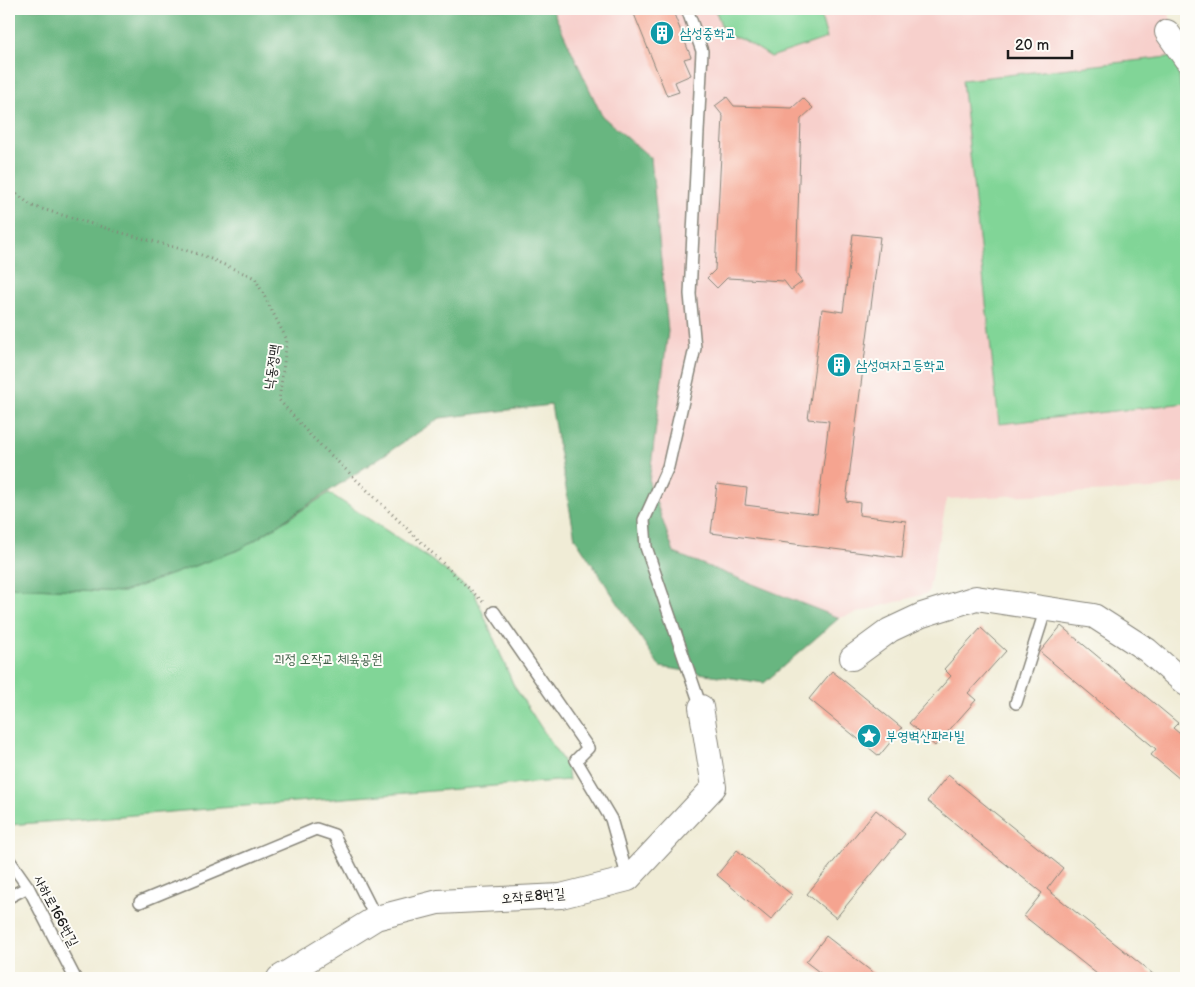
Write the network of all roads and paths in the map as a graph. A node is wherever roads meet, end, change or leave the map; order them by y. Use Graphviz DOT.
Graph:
graph roads {
  1 [pos="686,9"];
  2 [pos="1167,32"];
  3 [pos="1186,59"];
  4 [pos="9,188"];
  5 [pos="1046,608"];
  6 [pos="494,612"];
  7 [pos="852,658"];
  8 [pos="1186,684"];
  9 [pos="1016,703"];
  10 [pos="701,707"];
  11 [pos="9,860"];
  12 [pos="628,879"];
  13 [pos="28,887"];
  14 [pos="9,897"];
  15 [pos="140,902"];
  16 [pos="376,918"];
  17 [pos="75,978"];
  18 [pos="279,978"];
  1 -- 10 [label="lane"];
  2 -- 3 [label="street"];
  4 -- 6 [label="path, 낙동정맥"];
  5 -- 7 [label="street"];
  5 -- 8 [label="street"];
  5 -- 9 [label="lane"];
  6 -- 12 [label="lane"];
  10 -- 12 [label="street"];
  11 -- 13 [label="lane, 사하로166번길"];
  12 -- 16 [label="street, 오작로8번길"];
  13 -- 14 [label="lane"];
  13 -- 17 [label="lane, 사하로166번길"];
  15 -- 16 [label="lane"];
  16 -- 18 [label="street, 오작로8번길"];
}
